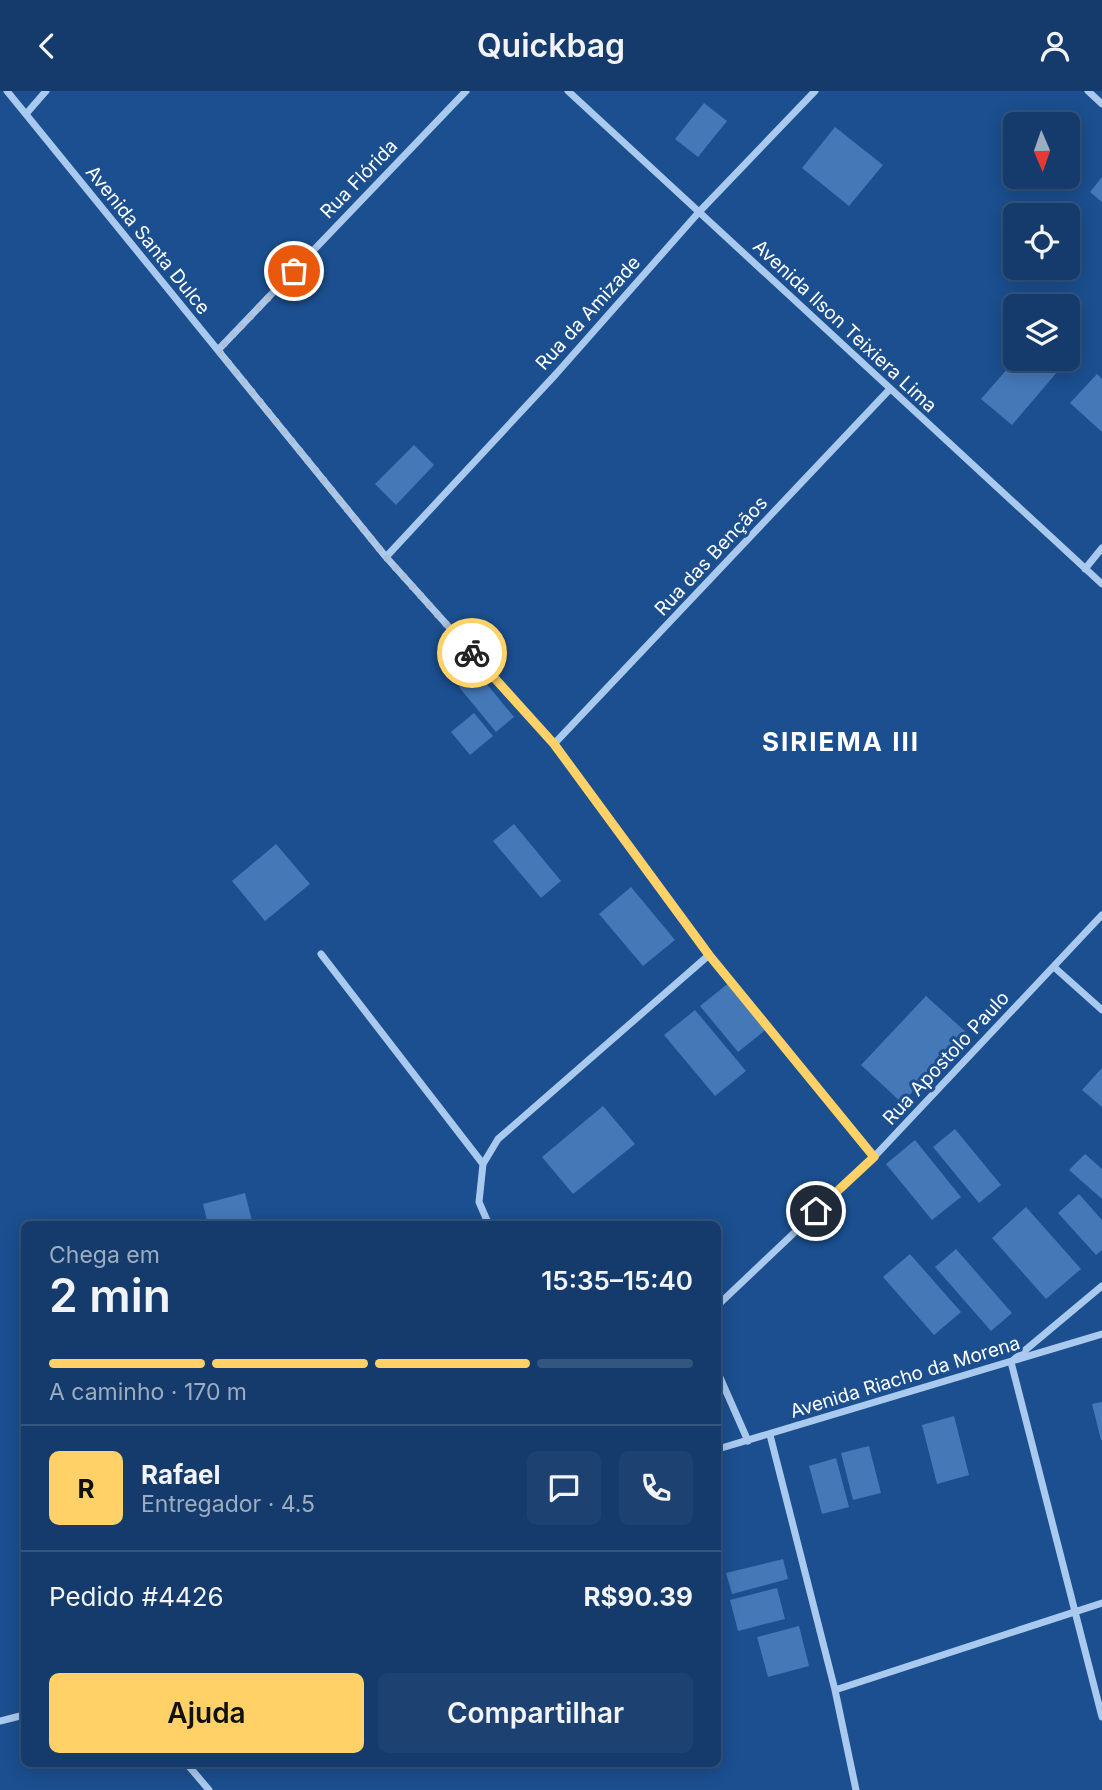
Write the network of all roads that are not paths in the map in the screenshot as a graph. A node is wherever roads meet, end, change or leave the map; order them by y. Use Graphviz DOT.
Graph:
graph roads {
  1 [pos="7,91"];
  2 [pos="46,91"];
  3 [pos="466,91"];
  4 [pos="568,91"];
  5 [pos="815,91"];
  6 [pos="1088,91"];
  7 [pos="1102,104"];
  8 [pos="26,114"];
  9 [pos="698,212"];
  10 [pos="218,350"];
  11 [pos="890,389"];
  12 [pos="1102,548"];
  13 [pos="386,557"];
  14 [pos="1085,569"];
  15 [pos="1102,584"];
  16 [pos="554,744"];
  17 [pos="1102,915"];
  18 [pos="321,954"];
  19 [pos="709,955"];
  20 [pos="1054,967"];
  21 [pos="1102,1010"];
  22 [pos="874,1157"];
  23 [pos="482,1164"];
  24 [pos="487,1221"];
  25 [pos="1102,1286"];
  26 [pos="721,1302"];
  27 [pos="1102,1334"];
  28 [pos="1011,1362"];
  29 [pos="721,1380"];
  30 [pos="770,1435"];
  31 [pos="748,1441"];
  32 [pos="721,1449"];
  33 [pos="1102,1603"];
  34 [pos="1075,1612"];
  35 [pos="835,1690"];
  36 [pos="21,1716"];
  37 [pos="1102,1717"];
  38 [pos="0,1721"];
  39 [pos="190,1767"];
  40 [pos="209,1790"];
  41 [pos="856,1790"];
  1 -- 8 [label="street, Avenida Santa Dulce"];
  2 -- 8 [label="street"];
  3 -- 10 [label="street, Rua Flórida"];
  4 -- 9 [label="street, Avenida Ilson Teixiera Lima"];
  5 -- 9 [label="street, Rua da Amizade"];
  6 -- 7 [label="street"];
  8 -- 10 [label="street, Avenida Santa Dulce"];
  9 -- 11 [label="street, Avenida Ilson Teixiera Lima"];
  9 -- 13 [label="street, Rua da Amizade"];
  10 -- 13 [label="street, Avenida Santa Dulce"];
  11 -- 14 [label="street, Avenida Ilson Teixiera Lima"];
  11 -- 16 [label="street, Rua das Bençãos"];
  12 -- 14 [label="street"];
  13 -- 16 [label="street, Avenida Santa Dulce"];
  14 -- 15 [label="street, Avenida Ilson Teixiera Lima"];
  16 -- 19 [label="street, Avenida Santa Dulce"];
  17 -- 20 [label="street, Rua Apostolo Paulo"];
  18 -- 23 [label="street"];
  19 -- 22 [label="street, Avenida Santa Dulce"];
  19 -- 23 [label="street"];
  20 -- 21 [label="street"];
  20 -- 22 [label="street, Rua Apostolo Paulo"];
  22 -- 26 [label="street, Rua Apostolo Paulo"];
  23 -- 24 [label="street"];
  25 -- 28 [label="street"];
  27 -- 28 [label="street, Avenida Riacho da Morena"];
  28 -- 30 [label="street, Avenida Riacho da Morena"];
  28 -- 34 [label="street"];
  29 -- 31 [label="street"];
  30 -- 31 [label="street, Avenida Riacho da Morena"];
  30 -- 35 [label="street"];
  31 -- 32 [label="street, Avenida Riacho da Morena"];
  33 -- 34 [label="street"];
  34 -- 35 [label="street"];
  34 -- 37 [label="street"];
  35 -- 41 [label="street"];
  36 -- 38 [label="street"];
  39 -- 40 [label="street"];
}
